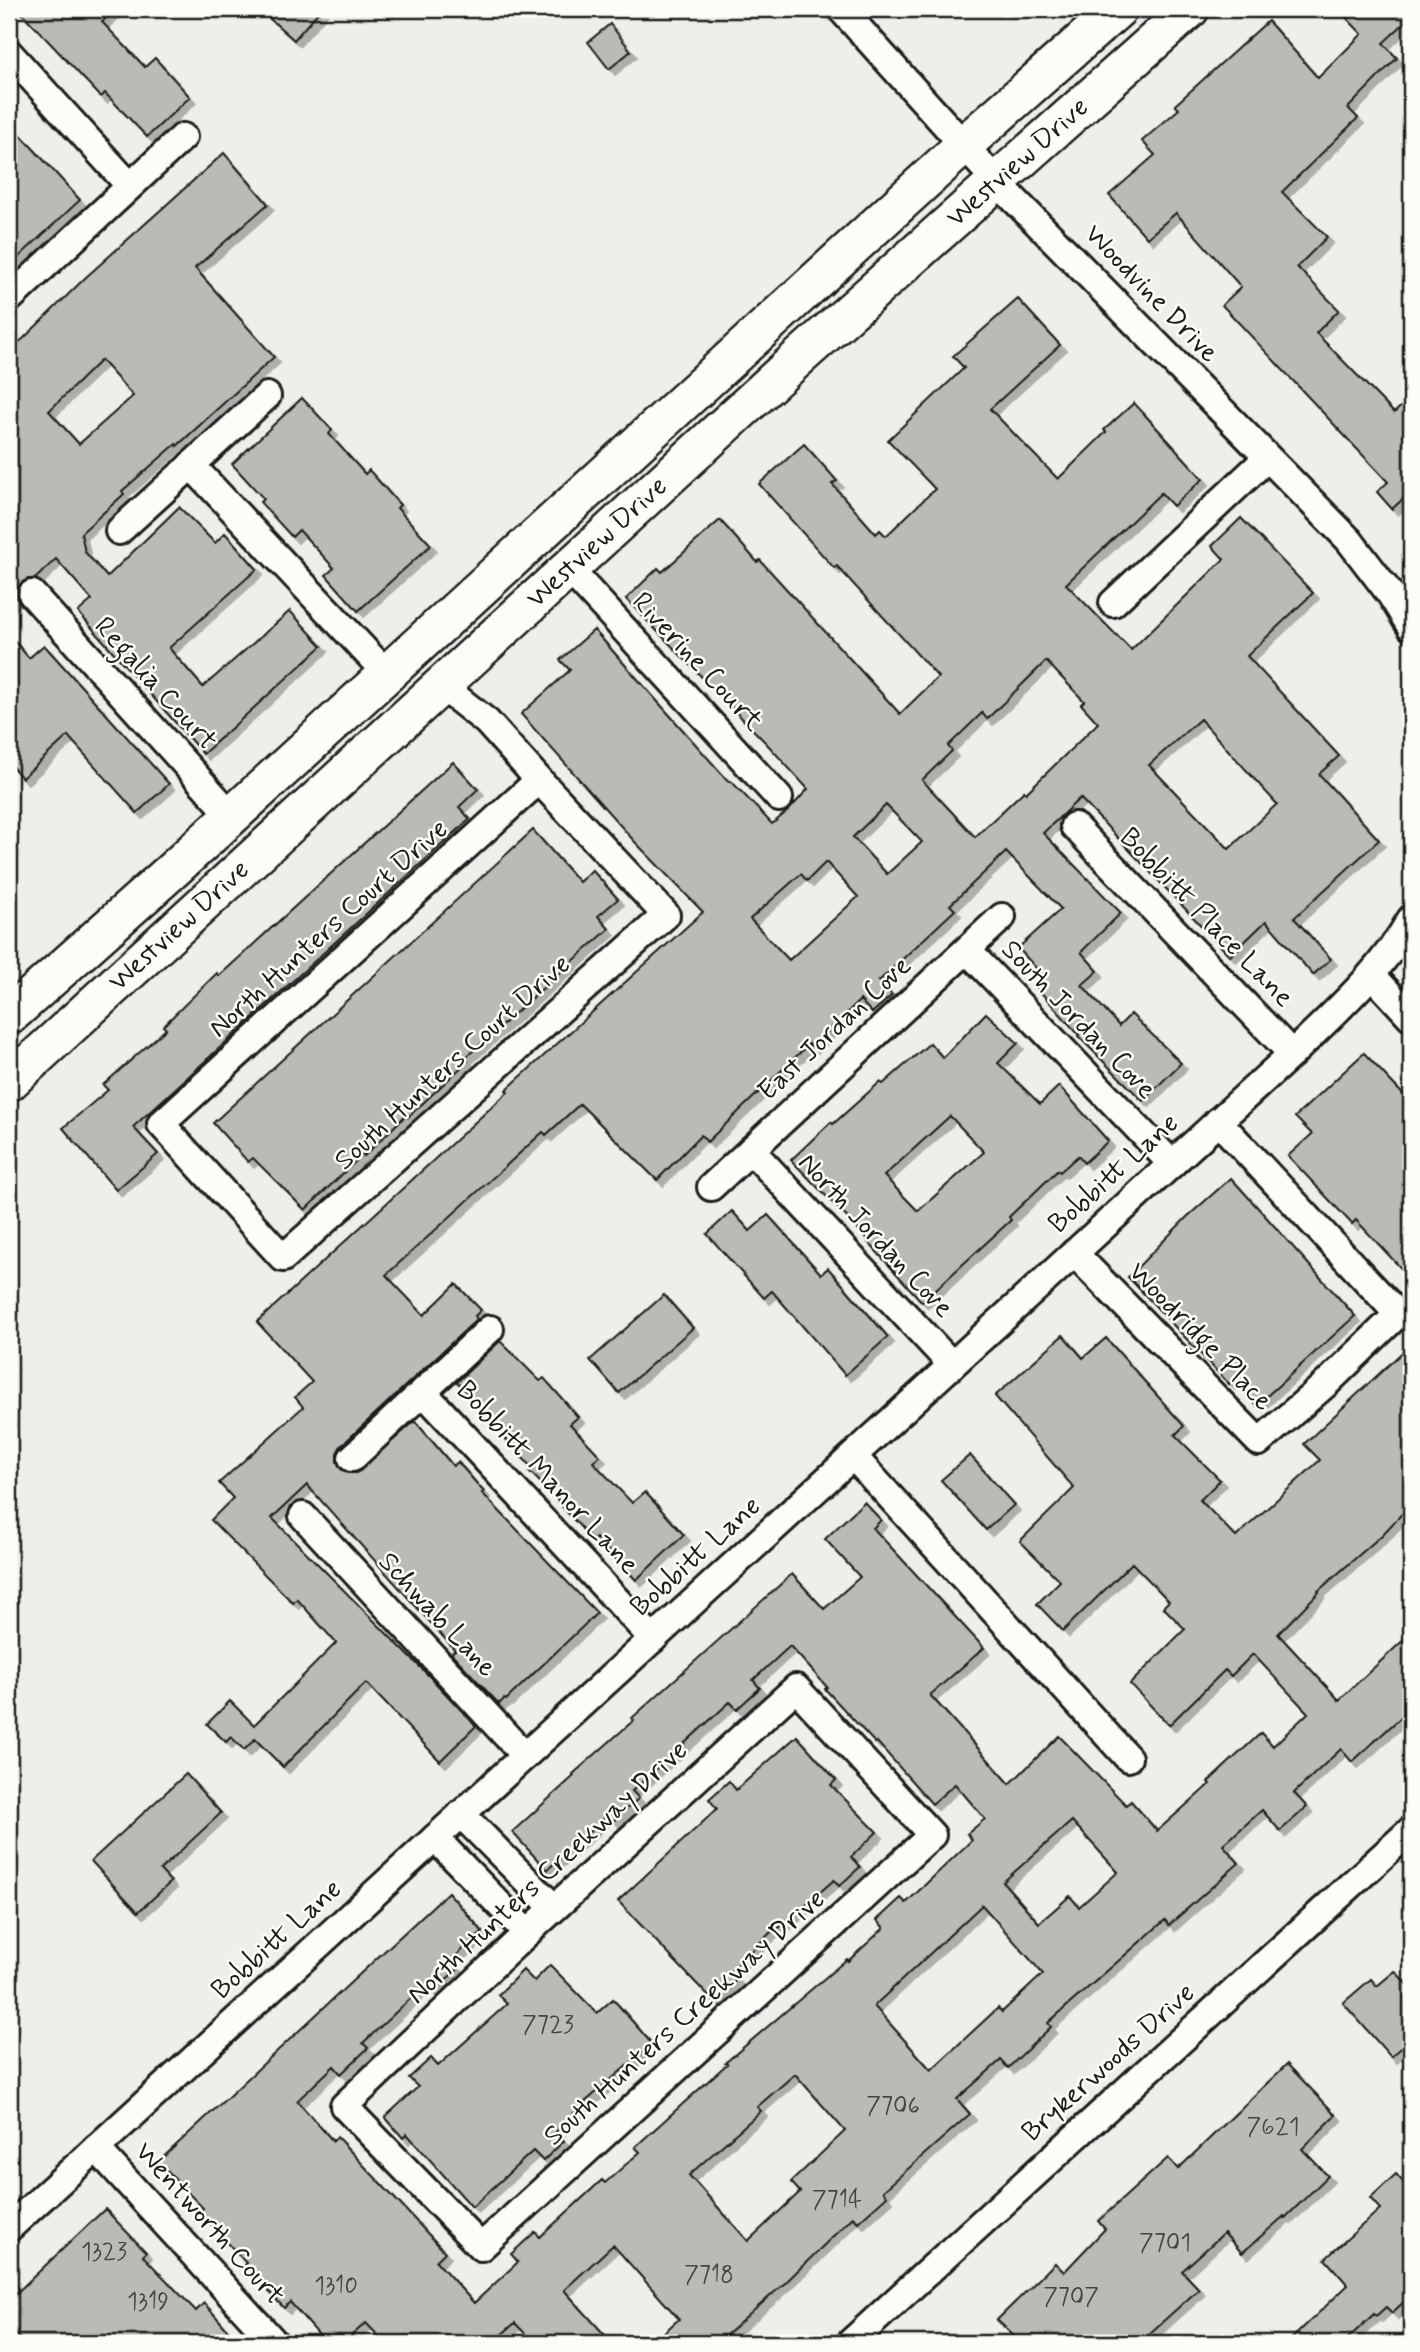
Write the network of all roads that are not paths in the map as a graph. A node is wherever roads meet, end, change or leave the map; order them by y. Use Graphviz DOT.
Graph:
graph roads {
  1 [pos="841,9"];
  2 [pos="1118,9"];
  3 [pos="1190,9"];
  4 [pos="9,53"];
  5 [pos="183,137"];
  6 [pos="965,144"];
  7 [pos="996,181"];
  8 [pos="130,186"];
  9 [pos="9,299"];
  10 [pos="267,396"];
  11 [pos="1266,458"];
  12 [pos="191,465"];
  13 [pos="588,490"];
  14 [pos="619,523"];
  15 [pos="119,531"];
  16 [pos="568,568"];
  17 [pos="32,594"];
  18 [pos="1113,603"];
  19 [pos="1411,627"];
  20 [pos="387,674"];
  21 [pos="442,686"];
  22 [pos="539,780"];
  23 [pos="779,798"];
  24 [pos="232,816"];
  25 [pos="1074,826"];
  26 [pos="175,868"];
  27 [pos="207,901"];
  28 [pos="1002,917"];
  29 [pos="1411,919"];
  30 [pos="967,950"];
  31 [pos="1371,975"];
  32 [pos="9,1016"];
  33 [pos="1411,1017"];
  34 [pos="1292,1054"];
  35 [pos="9,1082"];
  36 [pos="1218,1121"];
  37 [pos="751,1150"];
  38 [pos="1172,1164"];
  39 [pos="711,1187"];
  40 [pos="1074,1253"];
  41 [pos="283,1258"];
  42 [pos="490,1329"];
  43 [pos="952,1365"];
  44 [pos="423,1392"];
  45 [pos="853,1456"];
  46 [pos="352,1458"];
  47 [pos="303,1516"];
  48 [pos="653,1639"];
  49 [pos="525,1756"];
  50 [pos="1128,1758"];
  51 [pos="461,1814"];
  52 [pos="1411,1830"];
  53 [pos="932,1835"];
  54 [pos="435,1838"];
  55 [pos="554,1908"];
  56 [pos="527,1933"];
  57 [pos="344,2106"];
  58 [pos="96,2148"];
  59 [pos="9,2228"];
  60 [pos="275,2343"];
  61 [pos="850,2343"];
  1 -- 6 [label="street, Woodvine Drive"];
  2 -- 6 [label="main road, Westview Drive"];
  3 -- 7 [label="main road, Westview Drive"];
  4 -- 8 [label="street"];
  5 -- 8 [label="street"];
  6 -- 7 [label="street, Woodvine Drive"];
  6 -- 13 [label="main road, Westview Drive"];
  7 -- 11 [label="street, Woodvine Drive"];
  7 -- 14 [label="main road, Westview Drive"];
  8 -- 9 [label="street"];
  10 -- 12 [label="street"];
  11 -- 18 [label="street"];
  11 -- 19 [label="street, Woodvine Drive"];
  12 -- 15 [label="street"];
  12 -- 20 [label="street"];
  13 -- 14 [label="main road"];
  13 -- 20 [label="main road, Westview Drive"];
  14 -- 16 [label="main road, Westview Drive"];
  16 -- 21 [label="main road, Westview Drive"];
  16 -- 23 [label="street, Riverine Court"];
  17 -- 24 [label="street, Regalia Court"];
  20 -- 24 [label="main road, Westview Drive"];
  21 -- 22 [label="street"];
  21 -- 27 [label="main road, Westview Drive"];
  22 -- 41 [label="street, North Hunters Court Drive"];
  22 -- 41 [label="street, South Hunters Court Drive"];
  24 -- 26 [label="main road, Westview Drive"];
  25 -- 34 [label="street, Bobbitt Place Lane"];
  26 -- 27 [label="main road"];
  26 -- 32 [label="main road, Westview Drive"];
  27 -- 35 [label="main road, Westview Drive"];
  28 -- 30 [label="street, East Jordan Cove"];
  29 -- 31 [label="street, Bobbitt Lane"];
  30 -- 37 [label="street, East Jordan Cove"];
  30 -- 38 [label="street, South Jordan Cove"];
  31 -- 33 [label="street"];
  31 -- 34 [label="street, Bobbitt Lane"];
  34 -- 36 [label="street, Bobbitt Lane"];
  36 -- 38 [label="street, Bobbitt Lane"];
  36 -- 40 [label="street, Woodridge Place"];
  37 -- 39 [label="street, East Jordan Cove"];
  37 -- 43 [label="street, North Jordan Cove"];
  38 -- 40 [label="street, Bobbitt Lane"];
  40 -- 43 [label="street, Bobbitt Lane"];
  42 -- 44 [label="street"];
  43 -- 45 [label="street, Bobbitt Lane"];
  44 -- 46 [label="street"];
  44 -- 48 [label="street, Bobbitt Manor Lane"];
  45 -- 48 [label="street, Bobbitt Lane"];
  45 -- 50 [label="street"];
  47 -- 49 [label="street, Schwab Lane"];
  48 -- 49 [label="street, Bobbitt Lane"];
  49 -- 51 [label="street, Bobbitt Lane"];
  51 -- 54 [label="street, Bobbitt Lane"];
  51 -- 55 [label="street"];
  52 -- 61 [label="street, Brykerwoods Drive"];
  53 -- 55 [label="street, North Hunters Creekway Drive"];
  53 -- 57 [label="street, South Hunters Creekway Drive"];
  54 -- 56 [label="street"];
  54 -- 58 [label="street, Bobbitt Lane"];
  55 -- 56 [label="street, North Hunters Creekway Drive"];
  56 -- 57 [label="street, North Hunters Creekway Drive"];
  58 -- 59 [label="street, Bobbitt Lane"];
  58 -- 60 [label="street, Wentworth Court"];
}
